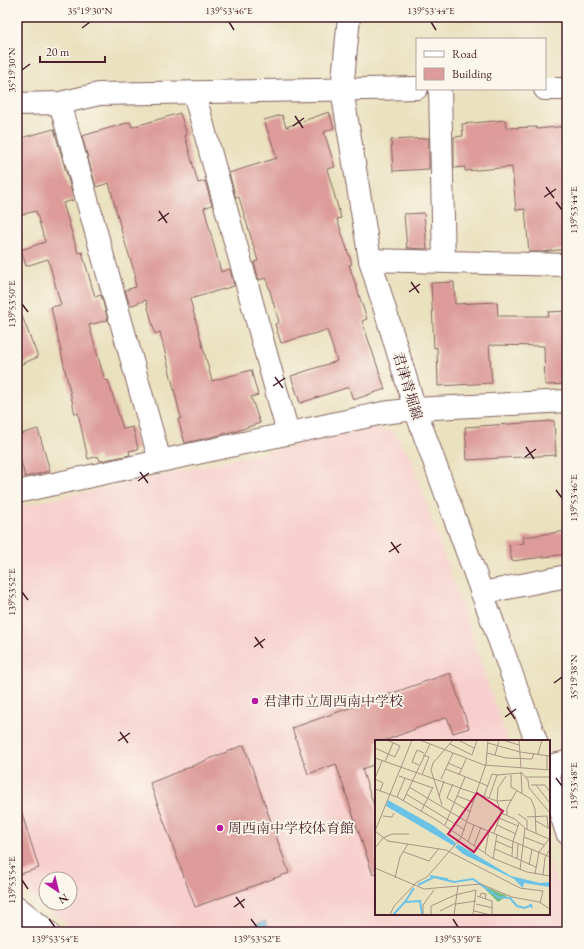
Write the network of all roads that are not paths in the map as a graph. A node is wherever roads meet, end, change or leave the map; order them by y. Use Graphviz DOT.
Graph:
graph roads {
  1 [pos="348,17"];
  2 [pos="416,88"];
  3 [pos="546,89"];
  4 [pos="567,89"];
  5 [pos="342,90"];
  6 [pos="440,90"];
  7 [pos="194,93"];
  8 [pos="60,103"];
  9 [pos="17,104"];
  10 [pos="370,260"];
  11 [pos="444,262"];
  12 [pos="567,265"];
  13 [pos="567,401"];
  14 [pos="415,409"];
  15 [pos="288,433"];
  16 [pos="160,461"];
  17 [pos="17,492"];
  18 [pos="567,576"];
  19 [pos="482,593"];
  20 [pos="536,740"];
  21 [pos="567,762"];
  22 [pos="550,766"];
  23 [pos="550,780"];
  24 [pos="567,833"];
  25 [pos="17,907"];
  26 [pos="48,932"];
  1 -- 5 [label="street, 君津青堀線"];
  2 -- 5 [label="street"];
  3 -- 4 [label="street"];
  5 -- 7 [label="street"];
  5 -- 10 [label="street, 君津青堀線"];
  6 -- 11 [label="street"];
  7 -- 8 [label="street"];
  7 -- 15 [label="street"];
  8 -- 9 [label="street"];
  8 -- 16 [label="street"];
  10 -- 11 [label="street"];
  10 -- 14 [label="street, 君津青堀線"];
  11 -- 12 [label="street"];
  13 -- 14 [label="street"];
  14 -- 15 [label="street"];
  14 -- 19 [label="street, 君津青堀線"];
  15 -- 16 [label="street"];
  16 -- 17 [label="street"];
  18 -- 19 [label="street"];
  19 -- 20 [label="street, 君津青堀線"];
  21 -- 22 [label="street"];
  23 -- 24 [label="street"];
  25 -- 26 [label="street"];
}
